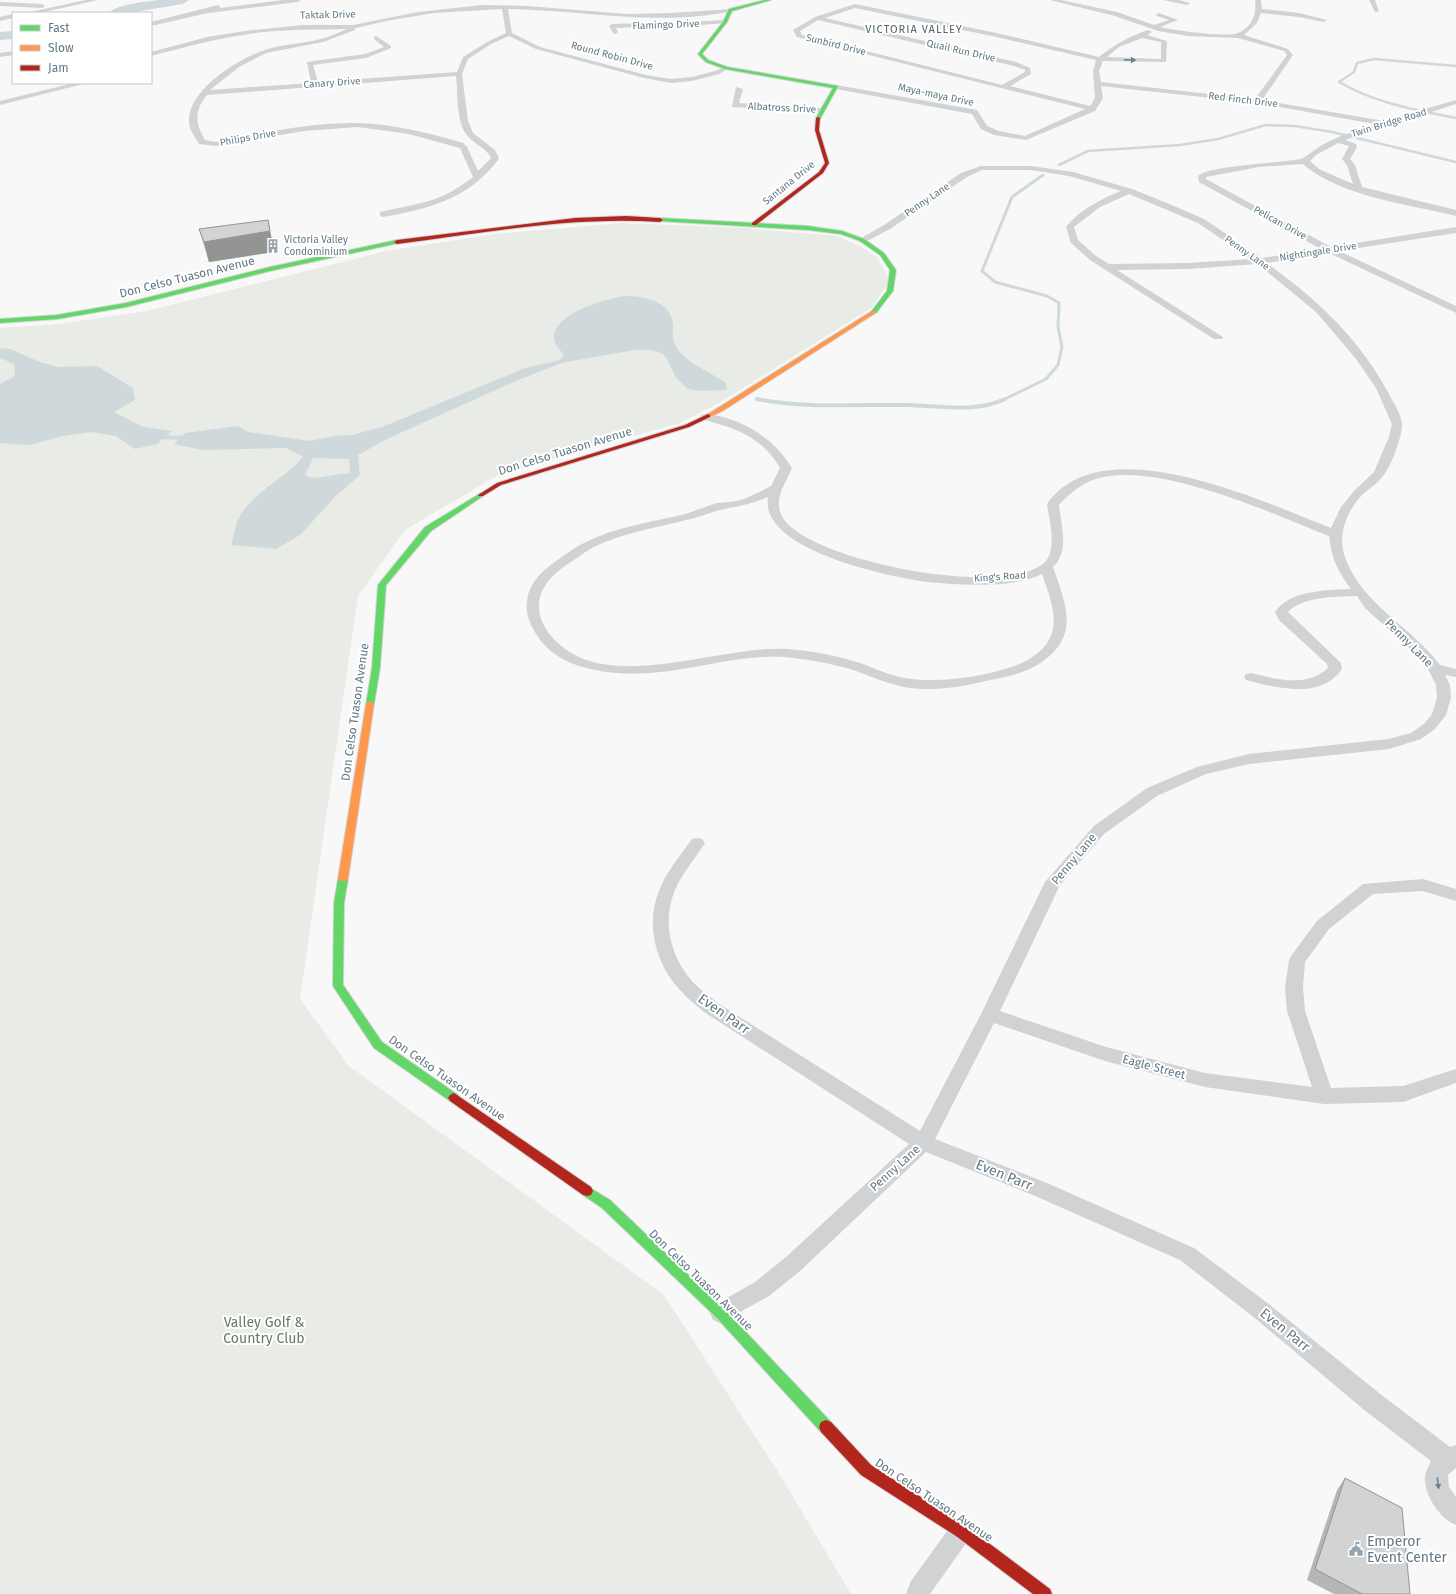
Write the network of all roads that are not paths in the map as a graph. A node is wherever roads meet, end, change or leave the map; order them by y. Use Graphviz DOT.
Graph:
graph roads {
  1 [pos="96,0"];
  2 [pos="240,0"];
  3 [pos="298,0"];
  4 [pos="769,0"];
  5 [pos="1053,0"];
  6 [pos="1166,0"];
  7 [pos="1258,0"];
  8 [pos="1372,0"];
  9 [pos="223,2"];
  10 [pos="1104,3"];
  11 [pos="1187,3"];
  12 [pos="0,4"];
  13 [pos="59,7"];
  14 [pos="506,7"];
  15 [pos="1094,9"];
  16 [pos="730,10"];
  17 [pos="208,11"];
  18 [pos="1259,11"];
  19 [pos="1377,11"];
  20 [pos="34,12"];
  21 [pos="1159,15"];
  22 [pos="12,16"];
  23 [pos="0,18"];
  24 [pos="817,18"];
  25 [pos="1324,20"];
  26 [pos="725,22"];
  27 [pos="152,24"];
  28 [pos="682,24"];
  29 [pos="660,25"];
  30 [pos="361,26"];
  31 [pos="1156,28"];
  32 [pos="615,32"];
  33 [pos="509,34"];
  34 [pos="1139,35"];
  35 [pos="1238,36"];
  36 [pos="376,38"];
  37 [pos="518,39"];
  38 [pos="491,42"];
  39 [pos="12,53"];
  40 [pos="152,54"];
  41 [pos="0,55"];
  42 [pos="1100,59"];
  43 [pos="726,68"];
  44 [pos="459,74"];
  45 [pos="79,84"];
  46 [pos="315,84"];
  47 [pos="1098,84"];
  48 [pos="1006,86"];
  49 [pos="836,87"];
  50 [pos="739,89"];
  51 [pos="205,93"];
  52 [pos="1258,101"];
  53 [pos="1456,102"];
  54 [pos="0,103"];
  55 [pos="1092,109"];
  56 [pos="821,110"];
  57 [pos="1387,124"];
  58 [pos="1339,140"];
  59 [pos="1305,161"];
  60 [pos="477,177"];
  61 [pos="1358,189"];
  62 [pos="1129,192"];
  63 [pos="1456,213"];
  64 [pos="384,214"];
  65 [pos="754,224"];
  66 [pos="1456,230"];
  67 [pos="862,240"];
  68 [pos="1332,251"];
  69 [pos="1260,261"];
  70 [pos="1108,267"];
  71 [pos="1456,310"];
  72 [pos="0,321"];
  73 [pos="1218,337"];
  74 [pos="705,417"];
  75 [pos="775,489"];
  76 [pos="1335,534"];
  77 [pos="1046,566"];
  78 [pos="1358,592"];
  79 [pos="1435,668"];
  80 [pos="1456,673"];
  81 [pos="1251,676"];
  82 [pos="697,843"];
  83 [pos="1456,895"];
  84 [pos="990,1014"];
  85 [pos="1456,1076"];
  86 [pos="1324,1096"];
  87 [pos="923,1143"];
  88 [pos="720,1314"];
  89 [pos="1451,1458"];
  90 [pos="1456,1514"];
  91 [pos="961,1531"];
  92 [pos="918,1594"];
  93 [pos="1045,1594"];
  1 -- 13 [label="street"];
  2 -- 9 [label="street"];
  3 -- 17 [label="street"];
  4 -- 16 [label="street, Taktak Drive"];
  5 -- 15 [label="street"];
  6 -- 11 [label="street"];
  7 -- 18 [label="street"];
  8 -- 19 [label="street"];
  9 -- 17 [label="street"];
  10 -- 15 [label="street"];
  12 -- 13 [label="street"];
  13 -- 20 [label="street"];
  14 -- 16 [label="street, Taktak Drive"];
  14 -- 30 [label="street, Taktak Drive"];
  14 -- 33 [label="street"];
  15 -- 31 [label="street"];
  16 -- 26 [label="street"];
  17 -- 27 [label="street"];
  18 -- 25 [label="street"];
  18 -- 35 [label="street"];
  21 -- 31 [label="street"];
  22 -- 23 [label="street"];
  24 -- 42 [label="street, Sunbird Drive"];
  24 -- 48 [label="street, Sunbird Drive"];
  24 -- 48 [label="street, Quail Run Drive"];
  26 -- 28 [label="street, Flamingo Drive"];
  26 -- 43 [label="street"];
  29 -- 32 [label="street, Flamingo Drive"];
  30 -- 40 [label="street, Taktak Drive"];
  30 -- 51 [label="street, Philips Drive"];
  31 -- 34 [label="street"];
  31 -- 35 [label="street"];
  33 -- 37 [label="street, Round Robin Drive"];
  33 -- 38 [label="street"];
  34 -- 42 [label="street"];
  42 -- 34 [label="street, Sunbird Drive, one-way"];
  35 -- 52 [label="street"];
  36 -- 46 [label="street"];
  37 -- 38 [label="street"];
  37 -- 43 [label="street, Round Robin Drive"];
  38 -- 44 [label="street"];
  39 -- 41 [label="street"];
  42 -- 47 [label="street"];
  43 -- 49 [label="street, Maya-maya Drive"];
  44 -- 46 [label="street, Canary Drive"];
  44 -- 60 [label="street"];
  45 -- 54 [label="street"];
  46 -- 51 [label="street, Canary Drive"];
  47 -- 52 [label="street, Red Finch Drive"];
  47 -- 55 [label="street"];
  48 -- 55 [label="street, Sunbird Drive"];
  49 -- 55 [label="street, Maya-maya Drive"];
  49 -- 56 [label="street, Santana Drive"];
  50 -- 56 [label="street, Albatross Drive"];
  51 -- 60 [label="street, Philips Drive"];
  52 -- 57 [label="street, Red Finch Drive"];
  53 -- 57 [label="street, Twin Bridge Road"];
  56 -- 65 [label="street, Santana Drive"];
  57 -- 58 [label="street, Twin Bridge Road"];
  58 -- 59 [label="street, Twin Bridge Road"];
  58 -- 61 [label="street"];
  59 -- 61 [label="street"];
  59 -- 68 [label="street, Pelican Drive"];
  60 -- 64 [label="street"];
  61 -- 63 [label="street"];
  62 -- 67 [label="street, Penny Lane"];
  62 -- 69 [label="street, Penny Lane"];
  62 -- 70 [label="street"];
  65 -- 67 [label="street, Don Celso Tuason Avenue"];
  65 -- 72 [label="street, Don Celso Tuason Avenue"];
  66 -- 68 [label="street, Nightingale Drive"];
  67 -- 74 [label="street, Don Celso Tuason Avenue"];
  68 -- 69 [label="street, Nightingale Drive"];
  68 -- 71 [label="street, Pelican Drive"];
  69 -- 70 [label="street, Nightingale Drive"];
  69 -- 76 [label="street, Penny Lane"];
  70 -- 73 [label="street"];
  74 -- 75 [label="street, King's Road"];
  74 -- 88 [label="street, Don Celso Tuason Avenue"];
  75 -- 77 [label="street, King's Road"];
  75 -- 77 [label="street"];
  76 -- 77 [label="street"];
  76 -- 78 [label="street, Penny Lane"];
  78 -- 79 [label="street, Penny Lane"];
  78 -- 81 [label="street"];
  79 -- 80 [label="street"];
  79 -- 84 [label="street, Penny Lane"];
  82 -- 87 [label="street, Even Parr"];
  83 -- 86 [label="street"];
  84 -- 86 [label="street, Eagle Street"];
  84 -- 87 [label="street, Penny Lane"];
  85 -- 86 [label="street, Eagle Street"];
  87 -- 88 [label="street, Penny Lane"];
  87 -- 89 [label="street, Even Parr"];
  88 -- 91 [label="street, Don Celso Tuason Avenue"];
  89 -- 90 [label="street, one-way"];
  91 -- 92 [label="street"];
  91 -- 93 [label="street, Don Celso Tuason Avenue"];
}
